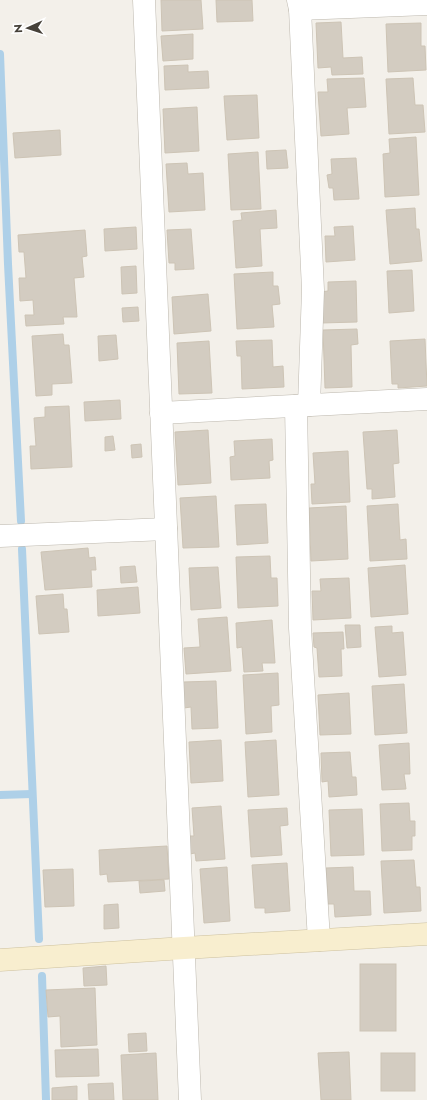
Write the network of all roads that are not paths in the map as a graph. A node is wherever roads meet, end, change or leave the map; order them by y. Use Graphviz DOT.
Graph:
graph roads {
  1 [pos="144,0"];
  2 [pos="299,4"];
  3 [pos="427,4"];
  4 [pos="427,399"];
  5 [pos="303,406"];
  6 [pos="161,413"];
  7 [pos="166,529"];
  8 [pos="0,536"];
  9 [pos="427,934"];
  10 [pos="319,940"];
  11 [pos="184,948"];
  12 [pos="0,960"];
  13 [pos="190,1100"];
  1 -- 6 [label="street"];
  2 -- 3 [label="street"];
  2 -- 5 [label="street"];
  4 -- 5 [label="street"];
  5 -- 6 [label="street"];
  5 -- 10 [label="street"];
  6 -- 7 [label="street"];
  7 -- 8 [label="street"];
  7 -- 11 [label="street"];
  9 -- 10 [label="street"];
  10 -- 11 [label="street"];
  11 -- 12 [label="street"];
  11 -- 13 [label="street"];
}
